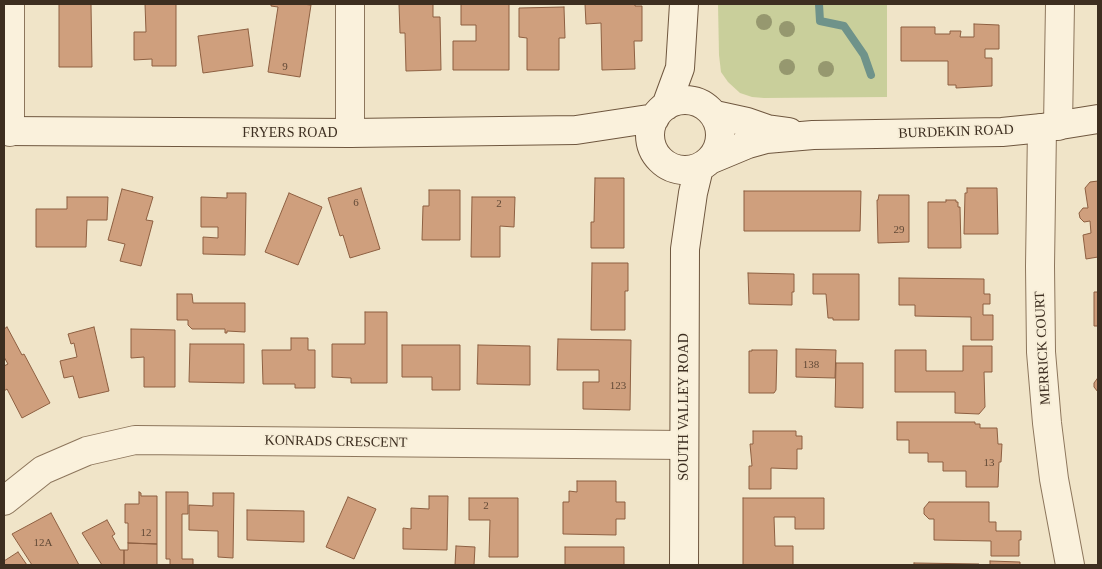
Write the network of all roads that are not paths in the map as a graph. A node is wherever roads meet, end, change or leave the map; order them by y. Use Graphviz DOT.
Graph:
graph roads {
  1 [pos="10,4"];
  2 [pos="350,4"];
  3 [pos="1060,4"];
  4 [pos="684,11"];
  5 [pos="710,111"];
  6 [pos="660,112"];
  7 [pos="1098,119"];
  8 [pos="1050,127"];
  9 [pos="576,130"];
  10 [pos="7,132"];
  11 [pos="350,133"];
  12 [pos="813,135"];
  13 [pos="660,157"];
  14 [pos="705,163"];
  15 [pos="685,249"];
  16 [pos="684,445"];
  17 [pos="4,501"];
  18 [pos="684,565"];
  19 [pos="1070,565"];
  1 -- 10 [label="street"];
  2 -- 11 [label="street"];
  3 -- 8 [label="street, MERRICK COURT"];
  4 -- 5 [label="street"];
  4 -- 6 [label="street"];
  5 -- 6 [label="street"];
  5 -- 12 [label="street, BURDEKIN ROAD"];
  5 -- 14 [label="street"];
  6 -- 9 [label="street, FRYERS ROAD"];
  6 -- 13 [label="street"];
  7 -- 8 [label="street, BURDEKIN ROAD"];
  8 -- 12 [label="street, BURDEKIN ROAD"];
  8 -- 19 [label="street, MERRICK COURT"];
  9 -- 11 [label="street, FRYERS ROAD"];
  9 -- 13 [label="street, FRYERS ROAD"];
  10 -- 11 [label="street, FRYERS ROAD"];
  12 -- 14 [label="street, BURDEKIN ROAD"];
  13 -- 14 [label="street"];
  13 -- 15 [label="street, SOUTH VALLEY ROAD"];
  14 -- 15 [label="street, SOUTH VALLEY ROAD"];
  15 -- 16 [label="street, SOUTH VALLEY ROAD"];
  16 -- 17 [label="street, KONRADS CRESCENT"];
  16 -- 18 [label="street, SOUTH VALLEY ROAD"];
}
